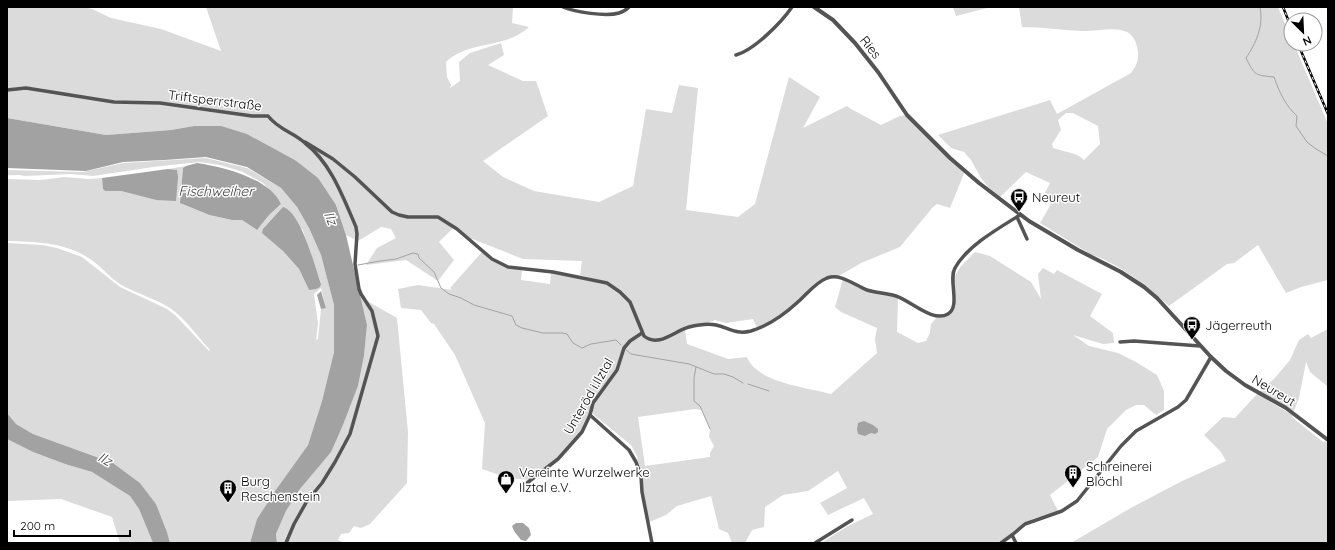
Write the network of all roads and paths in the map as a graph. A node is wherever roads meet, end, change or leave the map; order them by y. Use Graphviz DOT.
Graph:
graph roads {
  1 [pos="563,7"];
  2 [pos="629,7"];
  3 [pos="792,7"];
  4 [pos="814,7"];
  5 [pos="736,55"];
  6 [pos="7,90"];
  7 [pos="903,110"];
  8 [pos="305,142"];
  9 [pos="1019,216"];
  10 [pos="1027,239"];
  11 [pos="642,333"];
  12 [pos="1120,342"];
  13 [pos="1200,346"];
  14 [pos="1211,357"];
  15 [pos="590,414"];
  16 [pos="1328,440"];
  17 [pos="527,483"];
  18 [pos="852,520"];
  19 [pos="1012,535"];
  20 [pos="286,543"];
  21 [pos="652,543"];
  22 [pos="815,543"];
  23 [pos="1001,543"];
  24 [pos="1016,543"];
  1 -- 2 [label="street"];
  3 -- 5 [label="street"];
  4 -- 7 [label="street, Ries"];
  6 -- 8 [label="street, Triftsperrstraße"];
  7 -- 9 [label="street, Neureut"];
  8 -- 11 [label="street"];
  8 -- 20 [label="street, Triftsperrstraße"];
  9 -- 10 [label="street, Neureut"];
  9 -- 11 [label="street"];
  9 -- 13 [label="street, Neureut"];
  11 -- 15 [label="street, Unteröd i.Ilztal"];
  12 -- 13 [label="street"];
  13 -- 14 [label="street, Neureut"];
  14 -- 16 [label="street, Neureut"];
  14 -- 19 [label="street"];
  15 -- 17 [label="street, Unteröd i.Ilztal"];
  15 -- 21 [label="street"];
  18 -- 22 [label="street"];
  19 -- 23 [label="street"];
  19 -- 24 [label="street"];
}
